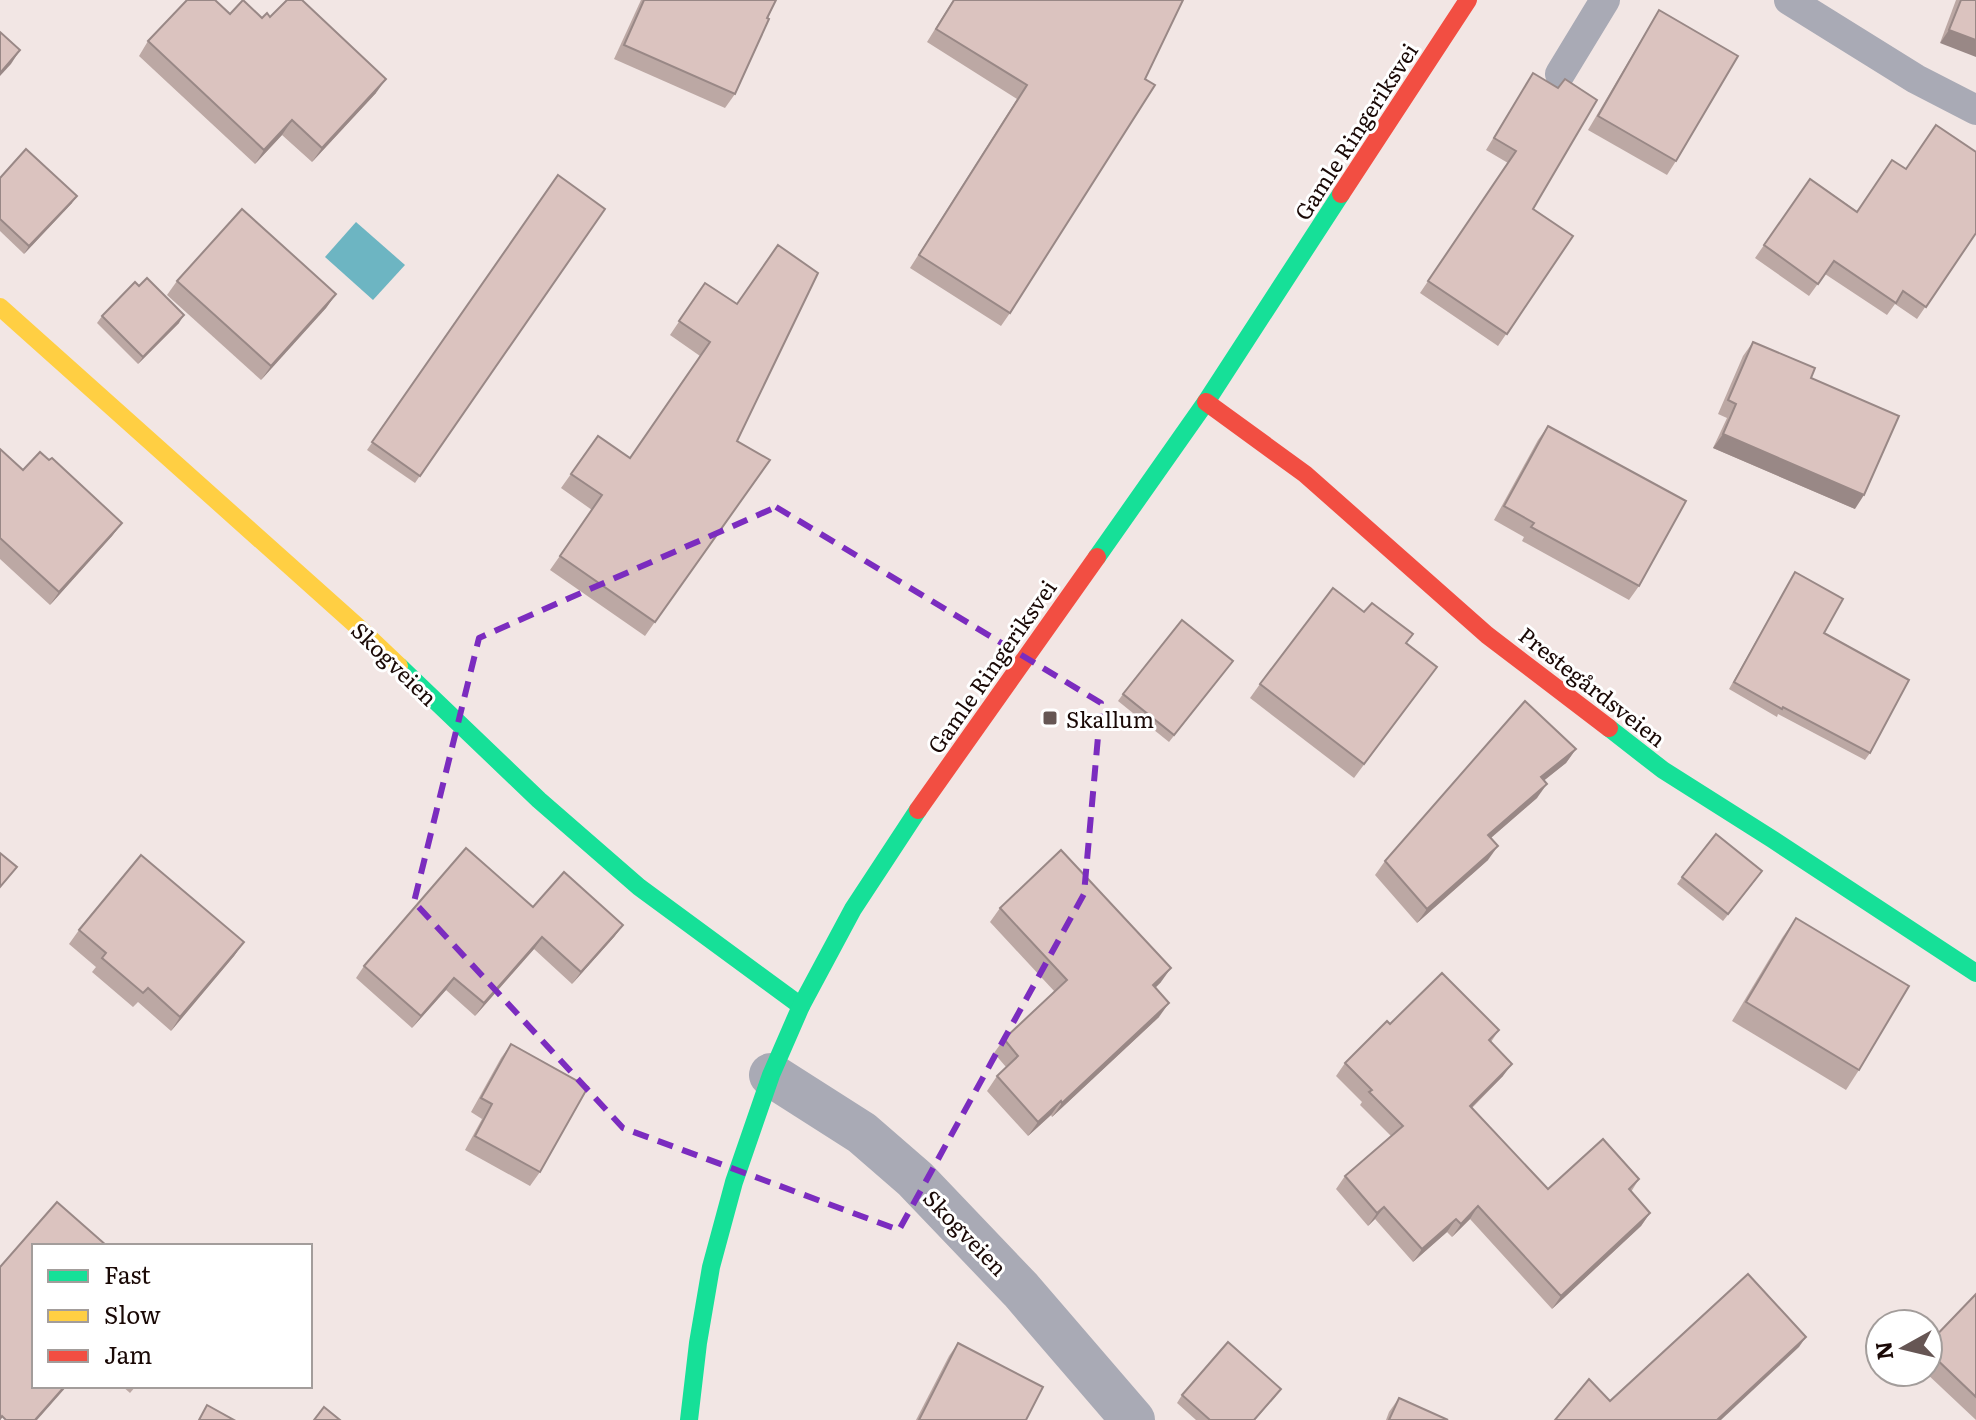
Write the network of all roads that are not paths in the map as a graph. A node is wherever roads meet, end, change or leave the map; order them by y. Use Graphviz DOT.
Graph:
graph roads {
  1 [pos="1468,0"];
  2 [pos="1605,0"];
  3 [pos="1789,0"];
  4 [pos="1560,74"];
  5 [pos="1976,110"];
  6 [pos="0,307"];
  7 [pos="1206,402"];
  8 [pos="1976,973"];
  9 [pos="801,1006"];
  10 [pos="771,1075"];
  11 [pos="689,1420"];
  12 [pos="1133,1420"];
  1 -- 7 [label="street, Gamle Ringeriksvei"];
  2 -- 4 [label="lane"];
  3 -- 5 [label="lane"];
  6 -- 9 [label="street, Skogveien"];
  7 -- 8 [label="street, Prestegårdsveien"];
  7 -- 9 [label="street, Gamle Ringeriksvei"];
  9 -- 10 [label="street, Gamle Ringeriksvei"];
  10 -- 11 [label="street, Gamle Ringeriksvei"];
  10 -- 12 [label="street, Skogveien"];
}
